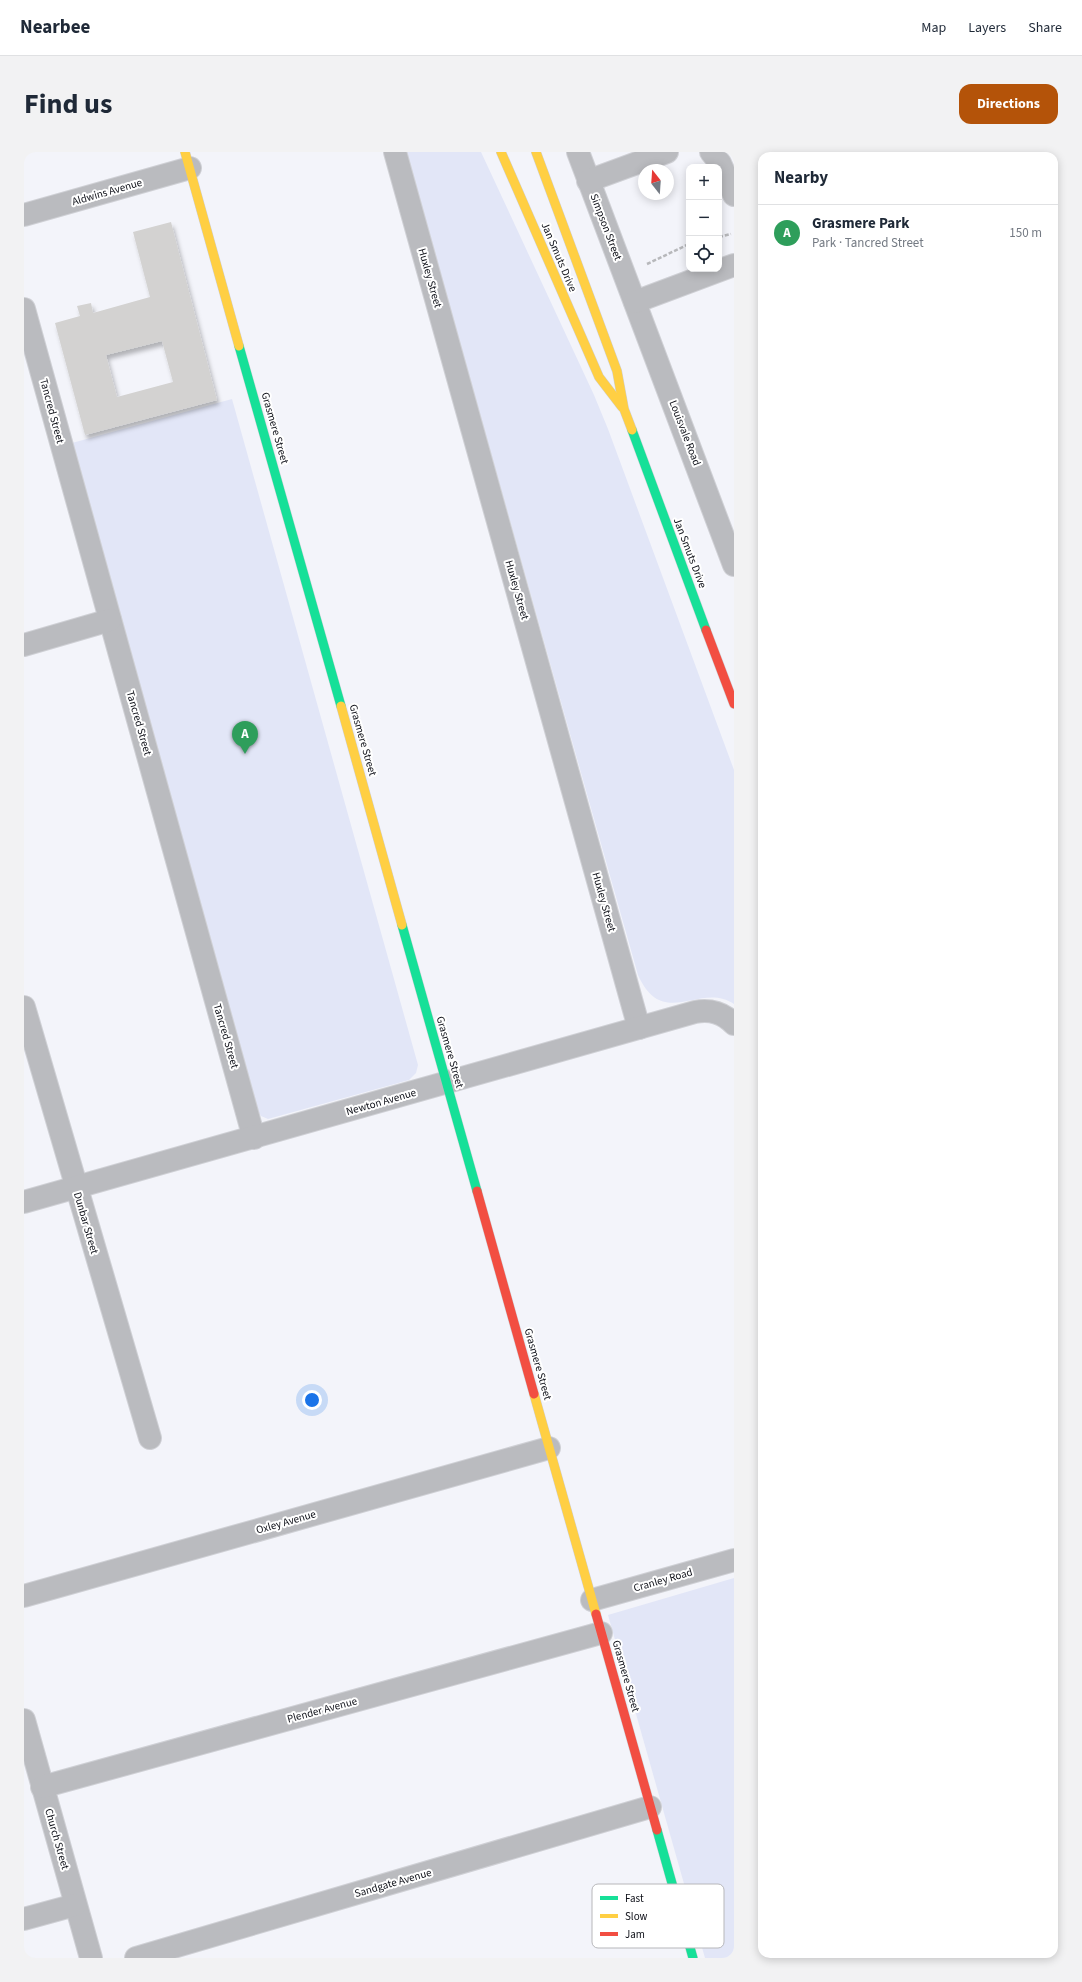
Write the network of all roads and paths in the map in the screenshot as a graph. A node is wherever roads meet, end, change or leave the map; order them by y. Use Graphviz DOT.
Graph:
graph roads {
  1 [pos="395,152"];
  2 [pos="501,152"];
  3 [pos="536,152"];
  4 [pos="578,152"];
  5 [pos="667,152"];
  6 [pos="711,152"];
  7 [pos="188,160"];
  8 [pos="588,182"];
  9 [pos="734,195"];
  10 [pos="24,216"];
  11 [pos="731,234"];
  12 [pos="722,236"];
  13 [pos="686,245"];
  14 [pos="734,265"];
  15 [pos="642,267"];
  16 [pos="635,302"];
  17 [pos="24,309"];
  18 [pos="624,410"];
  19 [pos="734,565"];
  20 [pos="110,620"];
  21 [pos="24,645"];
  22 [pos="734,704"];
  23 [pos="24,1007"];
  24 [pos="734,1024"];
  25 [pos="639,1028"];
  26 [pos="446,1083"];
  27 [pos="254,1138"];
  28 [pos="76,1187"];
  29 [pos="24,1202"];
  30 [pos="150,1438"];
  31 [pos="549,1448"];
  32 [pos="734,1560"];
  33 [pos="24,1596"];
  34 [pos="592,1600"];
  35 [pos="601,1633"];
  36 [pos="24,1720"];
  37 [pos="42,1787"];
  38 [pos="650,1807"];
  39 [pos="672,1884"];
  40 [pos="75,1905"];
  41 [pos="24,1919"];
  42 [pos="690,1948"];
  43 [pos="91,1958"];
  44 [pos="136,1958"];
  45 [pos="693,1958"];
  1 -- 25 [label="street, Huxley Street"];
  2 -- 18 [label="street, Jan Smuts Drive"];
  3 -- 18 [label="street, Jan Smuts Drive"];
  4 -- 8 [label="street, Simpson Street"];
  5 -- 8 [label="street"];
  6 -- 9 [label="street"];
  7 -- 10 [label="street, Aldwins Avenue"];
  7 -- 26 [label="street, Grasmere Street"];
  8 -- 16 [label="street, Simpson Street"];
  11 -- 12 [label="path"];
  13 -- 15 [label="path"];
  14 -- 16 [label="street"];
  16 -- 19 [label="street, Louisvale Road"];
  17 -- 20 [label="street, Tancred Street"];
  18 -- 22 [label="street, Jan Smuts Drive"];
  20 -- 21 [label="street"];
  20 -- 27 [label="street, Tancred Street"];
  23 -- 28 [label="street, Dunbar Street"];
  24 -- 25 [label="street, Newton Avenue"];
  25 -- 26 [label="street, Newton Avenue"];
  26 -- 27 [label="street, Newton Avenue"];
  26 -- 31 [label="street, Grasmere Street"];
  27 -- 28 [label="street, Newton Avenue"];
  28 -- 29 [label="street, Newton Avenue"];
  28 -- 30 [label="street, Dunbar Street"];
  31 -- 33 [label="street, Oxley Avenue"];
  31 -- 34 [label="street, Grasmere Street"];
  32 -- 34 [label="street, Cranley Road"];
  34 -- 35 [label="street, Grasmere Street"];
  35 -- 37 [label="street, Plender Avenue"];
  35 -- 38 [label="street, Grasmere Street"];
  36 -- 37 [label="street, Church Street"];
  37 -- 40 [label="street, Church Street"];
  38 -- 39 [label="street, Grasmere Street"];
  38 -- 44 [label="street, Sandgate Avenue"];
  40 -- 41 [label="street"];
  40 -- 43 [label="street, Church Street"];
  42 -- 45 [label="street, Grasmere Street"];
}
